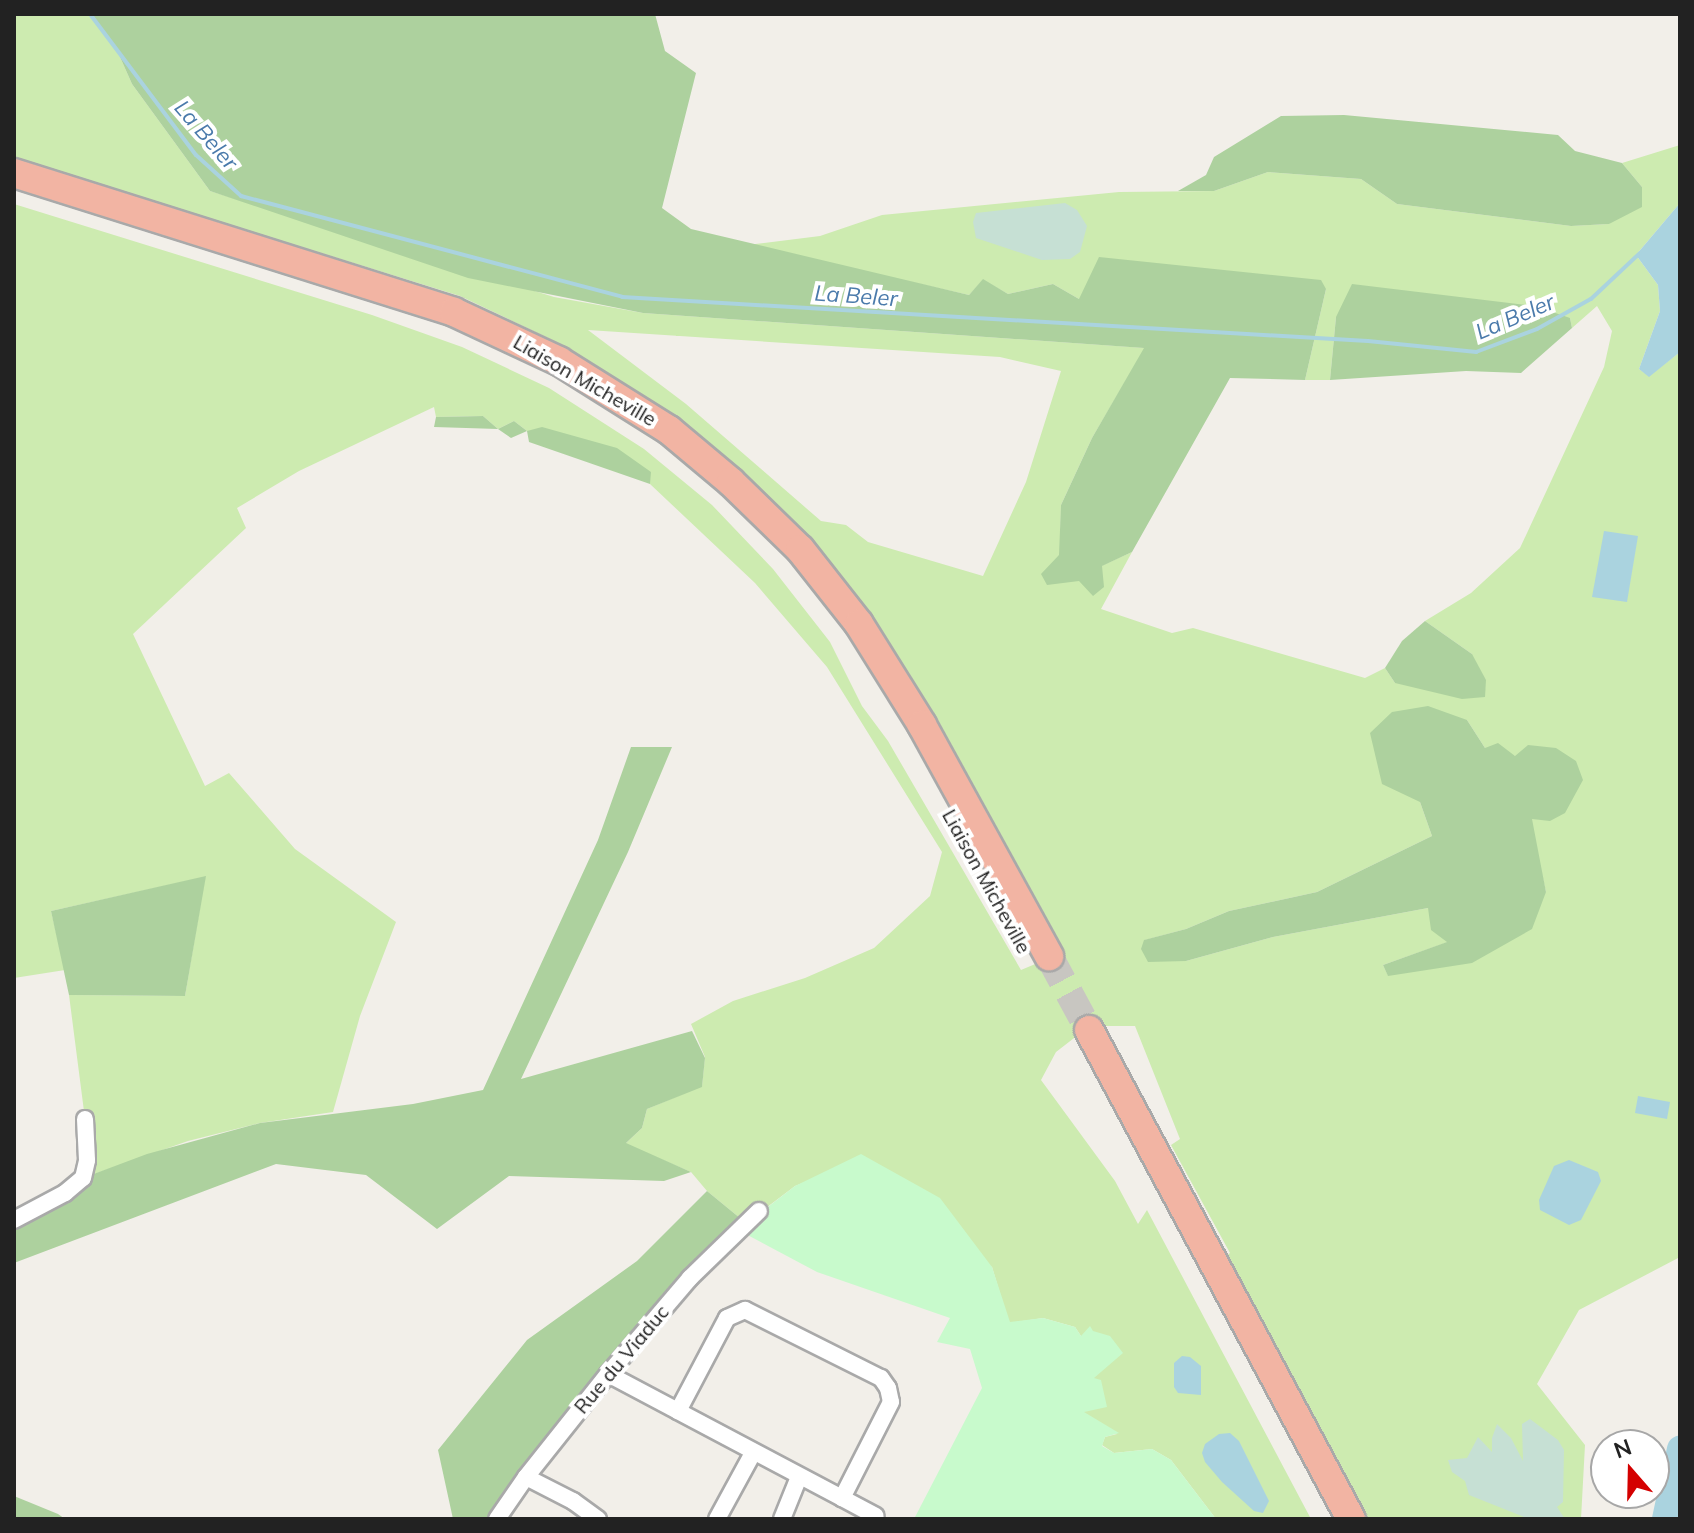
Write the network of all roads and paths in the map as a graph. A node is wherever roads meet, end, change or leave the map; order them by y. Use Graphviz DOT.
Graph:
graph roads {
  1 [pos="14,173"];
  2 [pos="14,191"];
  3 [pos="85,1119"];
  4 [pos="759,1211"];
  5 [pos="14,1220"];
  6 [pos="608,1374"];
  7 [pos="678,1411"];
  8 [pos="753,1453"];
  9 [pos="526,1477"];
  10 [pos="799,1477"];
  11 [pos="842,1498"];
  12 [pos="876,1516"];
  13 [pos="591,1517"];
  14 [pos="497,1519"];
  15 [pos="717,1519"];
  16 [pos="782,1519"];
  17 [pos="1329,1519"];
  18 [pos="1351,1519"];
  1 -- 2 [label="highway, Liaison Micheville"];
  3 -- 5 [label="street"];
  4 -- 6 [label="street, Rue du Viaduc"];
  6 -- 7 [label="street"];
  6 -- 9 [label="street, Rue du Viaduc"];
  7 -- 8 [label="street"];
  7 -- 11 [label="street"];
  8 -- 10 [label="street"];
  8 -- 15 [label="street"];
  9 -- 13 [label="street"];
  9 -- 14 [label="street, Rue du Viaduc"];
  10 -- 11 [label="street"];
  10 -- 16 [label="street"];
  11 -- 12 [label="street"];
  17 -- 18 [label="highway"];
}
